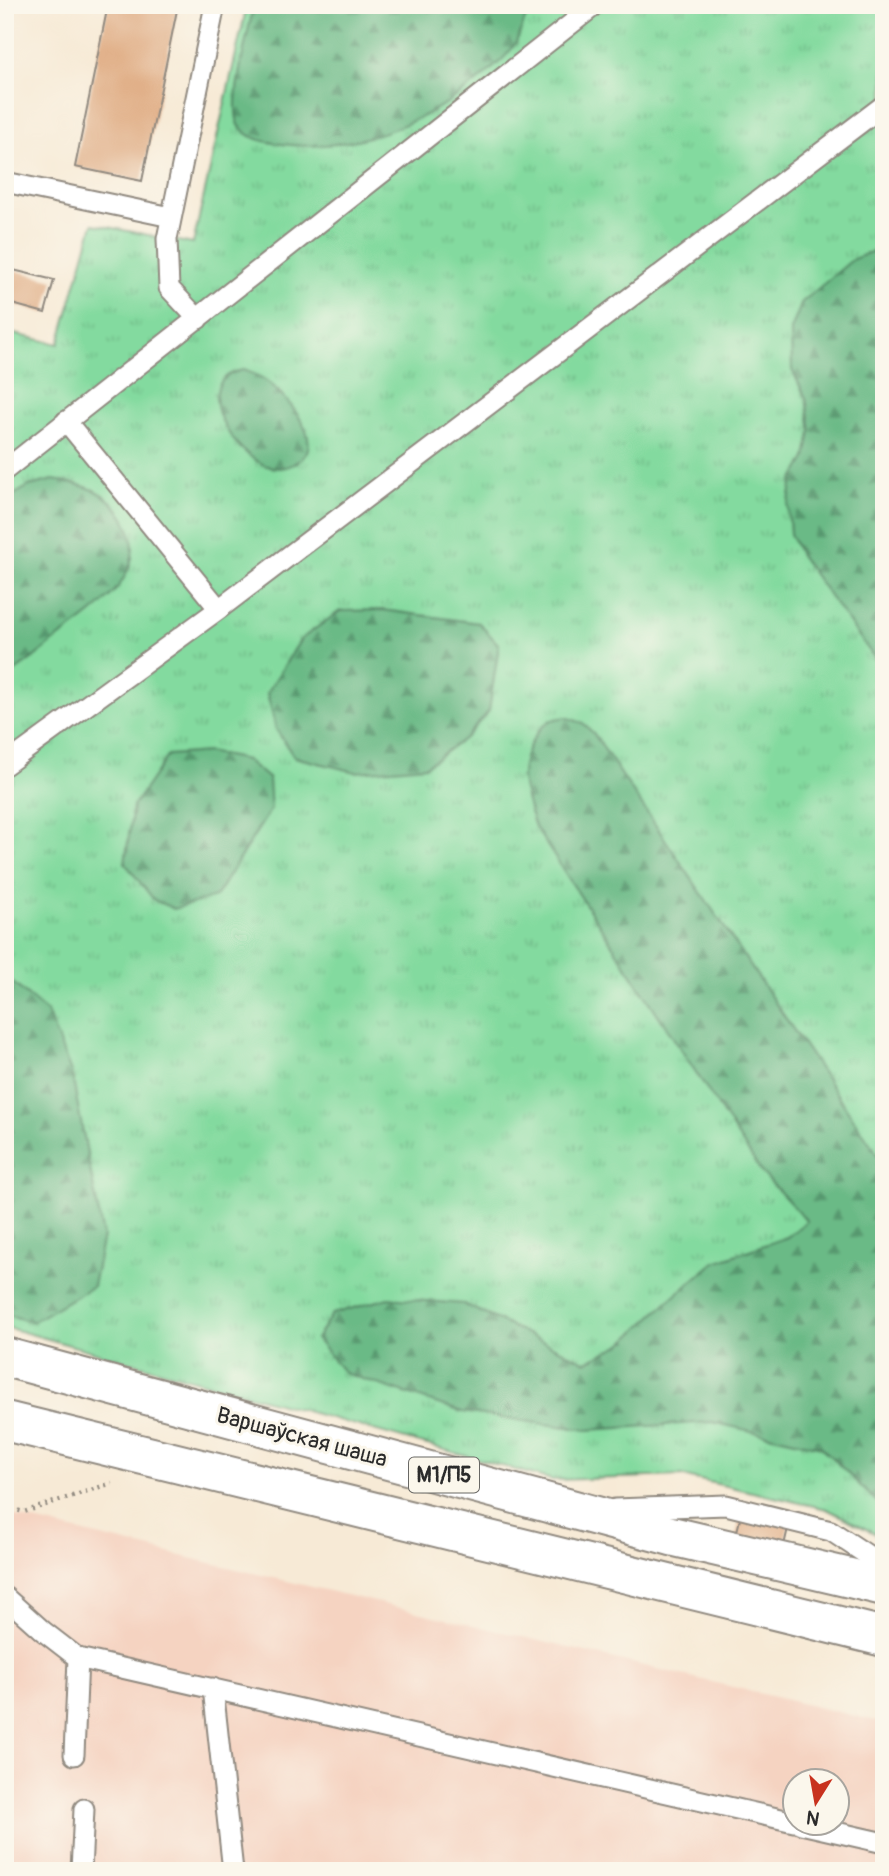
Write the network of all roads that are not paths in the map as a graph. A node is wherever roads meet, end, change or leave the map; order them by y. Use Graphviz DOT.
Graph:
graph roads {
  1 [pos="215,5"];
  2 [pos="590,9"];
  3 [pos="884,105"];
  4 [pos="5,182"];
  5 [pos="171,217"];
  6 [pos="198,319"];
  7 [pos="66,421"];
  8 [pos="5,470"];
  9 [pos="219,609"];
  10 [pos="5,765"];
  11 [pos="5,1357"];
  12 [pos="104,1384"];
  13 [pos="5,1422"];
  14 [pos="87,1442"];
  15 [pos="574,1510"];
  16 [pos="884,1566"];
  17 [pos="884,1587"];
  18 [pos="5,1597"];
  19 [pos="884,1637"];
  20 [pos="78,1658"];
  21 [pos="213,1688"];
  22 [pos="74,1755"];
  23 [pos="84,1809"];
  24 [pos="780,1819"];
  25 [pos="850,1835"];
  26 [pos="884,1843"];
  27 [pos="81,1871"];
  28 [pos="233,1871"];
  1 -- 5 [label="lane"];
  2 -- 6 [label="lane"];
  3 -- 9 [label="lane"];
  4 -- 5 [label="lane"];
  5 -- 6 [label="lane"];
  6 -- 7 [label="lane"];
  7 -- 8 [label="lane"];
  7 -- 9 [label="lane"];
  9 -- 10 [label="lane"];
  11 -- 12 [label="highway, Варшаўская шаша / М1/П5"];
  12 -- 14 [label="highway"];
  12 -- 15 [label="highway, Варшаўская шаша / М1/П5"];
  13 -- 14 [label="highway, М1/П5"];
  14 -- 19 [label="highway, М1/П5"];
  15 -- 16 [label="lane"];
  15 -- 17 [label="highway, Варшаўская шаша / М1/П5"];
  18 -- 20 [label="lane"];
  20 -- 21 [label="lane"];
  20 -- 22 [label="lane"];
  21 -- 24 [label="lane"];
  21 -- 28 [label="lane"];
  23 -- 27 [label="lane"];
  25 -- 26 [label="lane"];
}
